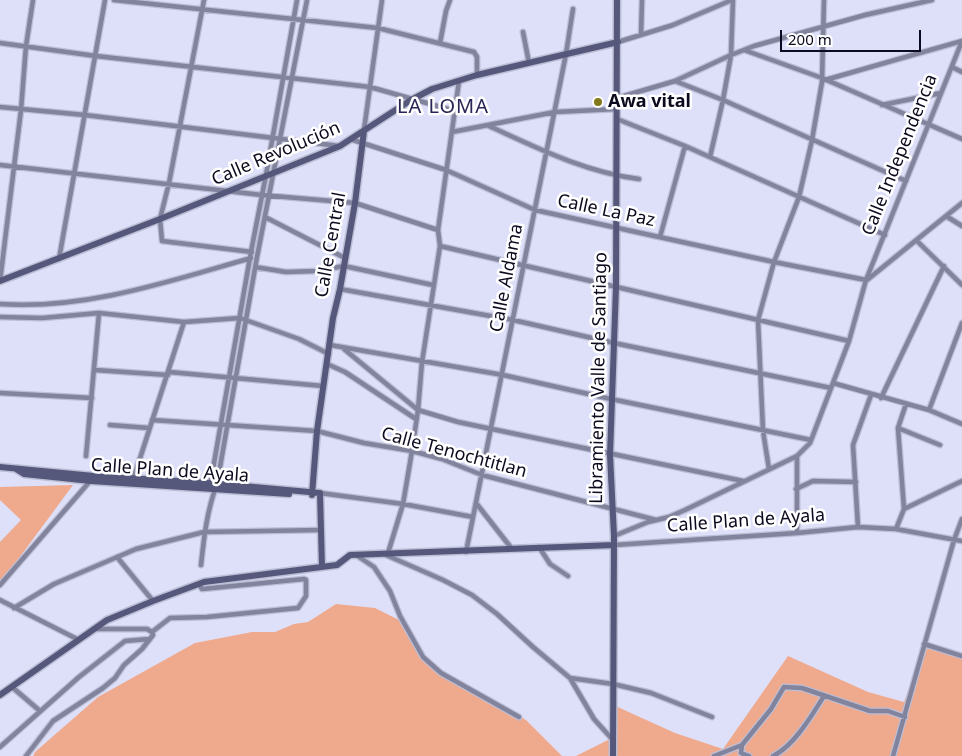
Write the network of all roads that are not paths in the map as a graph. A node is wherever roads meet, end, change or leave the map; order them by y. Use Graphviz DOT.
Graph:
graph roads {
  1 [pos="33,0"];
  2 [pos="105,0"];
  3 [pos="114,0"];
  4 [pos="204,0"];
  5 [pos="297,0"];
  6 [pos="306,0"];
  7 [pos="382,0"];
  8 [pos="617,0"];
  9 [pos="642,0"];
  10 [pos="732,0"];
  11 [pos="824,0"];
  12 [pos="932,0"];
  13 [pos="448,4"];
  14 [pos="202,9"];
  15 [pos="573,9"];
  16 [pos="293,18"];
  17 [pos="302,20"];
  18 [pos="823,26"];
  19 [pos="378,28"];
  20 [pos="523,32"];
  21 [pos="642,34"];
  22 [pos="962,41"];
  23 [pos="618,42"];
  24 [pos="0,43"];
  25 [pos="440,44"];
  26 [pos="26,46"];
  27 [pos="744,50"];
  28 [pos="566,54"];
  29 [pos="731,55"];
  30 [pos="96,56"];
  31 [pos="529,62"];
  32 [pos="190,67"];
  33 [pos="952,67"];
  34 [pos="962,72"];
  35 [pos="477,75"];
  36 [pos="284,76"];
  37 [pos="292,77"];
  38 [pos="823,79"];
  39 [pos="459,81"];
  40 [pos="675,81"];
  41 [pos="370,87"];
  42 [pos="941,93"];
  43 [pos="617,98"];
  44 [pos="411,100"];
  45 [pos="723,100"];
  46 [pos="882,105"];
  47 [pos="0,107"];
  48 [pos="617,109"];
  49 [pos="21,110"];
  50 [pos="455,111"];
  51 [pos="554,112"];
  52 [pos="85,115"];
  53 [pos="617,119"];
  54 [pos="488,125"];
  55 [pos="928,125"];
  56 [pos="179,126"];
  57 [pos="364,131"];
  58 [pos="452,132"];
  59 [pos="272,138"];
  60 [pos="280,138"];
  61 [pos="350,139"];
  62 [pos="962,139"];
  63 [pos="812,140"];
  64 [pos="363,142"];
  65 [pos="340,146"];
  66 [pos="685,146"];
  67 [pos="546,152"];
  68 [pos="710,157"];
  69 [pos="0,165"];
  70 [pos="14,167"];
  71 [pos="446,170"];
  72 [pos="274,172"];
  73 [pos="75,173"];
  74 [pos="266,175"];
  75 [pos="617,176"];
  76 [pos="639,179"];
  77 [pos="906,181"];
  78 [pos="169,183"];
  79 [pos="230,190"];
  80 [pos="262,195"];
  81 [pos="269,196"];
  82 [pos="799,197"];
  83 [pos="355,203"];
  84 [pos="962,203"];
  85 [pos="535,210"];
  86 [pos="946,216"];
  87 [pos="265,217"];
  88 [pos="160,219"];
  89 [pos="962,226"];
  90 [pos="616,228"];
  91 [pos="438,230"];
  92 [pos="885,235"];
  93 [pos="660,237"];
  94 [pos="917,241"];
  95 [pos="440,246"];
  96 [pos="251,252"];
  97 [pos="258,255"];
  98 [pos="250,258"];
  99 [pos="345,258"];
  100 [pos="59,259"];
  101 [pos="774,262"];
  102 [pos="524,265"];
  103 [pos="249,266"];
  104 [pos="344,266"];
  105 [pos="944,266"];
  106 [pos="256,267"];
  107 [pos="866,280"];
  108 [pos="0,281"];
  109 [pos="433,285"];
  110 [pos="962,285"];
  111 [pos="616,287"];
  112 [pos="340,289"];
  113 [pos="0,304"];
  114 [pos="431,306"];
  115 [pos="99,313"];
  116 [pos="0,317"];
  117 [pos="240,318"];
  118 [pos="513,320"];
  119 [pos="758,320"];
  120 [pos="246,321"];
  121 [pos="184,322"];
  122 [pos="962,323"];
  123 [pos="849,341"];
  124 [pos="614,343"];
  125 [pos="330,345"];
  126 [pos="343,348"];
  127 [pos="329,354"];
  128 [pos="422,362"];
  129 [pos="327,364"];
  130 [pos="95,370"];
  131 [pos="168,374"];
  132 [pos="502,375"];
  133 [pos="760,375"];
  134 [pos="230,377"];
  135 [pos="237,378"];
  136 [pos="833,383"];
  137 [pos="323,386"];
  138 [pos="831,388"];
  139 [pos="0,392"];
  140 [pos="871,395"];
  141 [pos="92,398"];
  142 [pos="881,398"];
  143 [pos="611,399"];
  144 [pos="906,404"];
  145 [pos="418,410"];
  146 [pos="929,410"];
  147 [pos="416,419"];
  148 [pos="152,420"];
  149 [pos="220,424"];
  150 [pos="962,424"];
  151 [pos="110,425"];
  152 [pos="228,425"];
  153 [pos="149,428"];
  154 [pos="898,428"];
  155 [pos="490,429"];
  156 [pos="317,431"];
  157 [pos="763,431"];
  158 [pos="811,440"];
  159 [pos="940,445"];
  160 [pos="412,451"];
  161 [pos="610,455"];
  162 [pos="86,456"];
  163 [pos="797,456"];
  164 [pos="0,467"];
  165 [pos="769,469"];
  166 [pos="482,475"];
  167 [pos="92,478"];
  168 [pos="962,480"];
  169 [pos="133,481"];
  170 [pos="743,481"];
  171 [pos="856,482"];
  172 [pos="213,488"];
  173 [pos="796,489"];
  174 [pos="312,494"];
  175 [pos="323,495"];
  176 [pos="476,503"];
  177 [pos="403,504"];
  178 [pos="612,509"];
  179 [pos="904,509"];
  180 [pos="473,517"];
  181 [pos="962,519"];
  182 [pos="658,520"];
  183 [pos="858,527"];
  184 [pos="896,529"];
  185 [pos="321,530"];
  186 [pos="204,532"];
  187 [pos="797,533"];
  188 [pos="614,536"];
  189 [pos="954,540"];
  190 [pos="962,541"];
  191 [pos="614,545"];
  192 [pos="539,548"];
  193 [pos="513,550"];
  194 [pos="466,552"];
  195 [pos="385,553"];
  196 [pos="356,555"];
  197 [pos="117,557"];
  198 [pos="201,565"];
  199 [pos="322,567"];
  200 [pos="568,576"];
  201 [pos="199,584"];
  202 [pos="0,585"];
  203 [pos="0,600"];
  204 [pos="153,601"];
  205 [pos="14,608"];
  206 [pos="94,629"];
  207 [pos="152,632"];
  208 [pos="79,640"];
  209 [pos="149,640"];
  210 [pos="924,644"];
  211 [pos="962,656"];
  212 [pos="570,678"];
  213 [pos="613,684"];
  214 [pos="12,687"];
  215 [pos="0,695"];
  216 [pos="824,696"];
  217 [pos="40,711"];
  218 [pos="519,717"];
  219 [pos="712,717"];
  220 [pos="905,717"];
  221 [pos="613,741"];
  222 [pos="1,744"];
  223 [pos="742,745"];
  224 [pos="614,754"];
  225 [pos="26,756"];
  226 [pos="714,756"];
  227 [pos="749,756"];
  228 [pos="773,756"];
  229 [pos="893,756"];
  1 -- 26 [label="street"];
  2 -- 30 [label="street"];
  3 -- 14 [label="street"];
  4 -- 14 [label="street"];
  5 -- 16 [label="street"];
  6 -- 17 [label="street"];
  7 -- 19 [label="street, Calle Central"];
  8 -- 23 [label="street, Libramiento Valle de Santiago"];
  9 -- 21 [label="street"];
  10 -- 21 [label="street, Calle Revolución"];
  10 -- 29 [label="street"];
  11 -- 18 [label="street"];
  12 -- 18 [label="street"];
  13 -- 25 [label="street"];
  14 -- 16 [label="street"];
  14 -- 32 [label="street"];
  15 -- 28 [label="street, Calle Aldama"];
  16 -- 17 [label="street"];
  16 -- 36 [label="street"];
  17 -- 19 [label="street"];
  17 -- 37 [label="street"];
  18 -- 27 [label="street"];
  18 -- 38 [label="street"];
  19 -- 25 [label="street"];
  19 -- 41 [label="street, Calle Central"];
  20 -- 31 [label="street"];
  21 -- 23 [label="street, Calle Revolución"];
  22 -- 33 [label="street, Calle Independencia"];
  22 -- 38 [label="street"];
  23 -- 28 [label="street, Calle Revolución"];
  23 -- 43 [label="street, Libramiento Valle de Santiago"];
  24 -- 26 [label="street"];
  25 -- 35 [label="street"];
  26 -- 30 [label="street"];
  26 -- 49 [label="street"];
  27 -- 29 [label="street"];
  27 -- 38 [label="street"];
  28 -- 31 [label="street, Calle Revolución"];
  28 -- 51 [label="street, Calle Aldama"];
  29 -- 40 [label="street"];
  29 -- 45 [label="street"];
  30 -- 32 [label="street"];
  30 -- 52 [label="street"];
  31 -- 35 [label="street, Calle Revolución"];
  32 -- 36 [label="street"];
  32 -- 56 [label="street"];
  33 -- 34 [label="street"];
  33 -- 42 [label="street, Calle Independencia"];
  35 -- 39 [label="street, Calle Revolución"];
  36 -- 37 [label="street"];
  36 -- 59 [label="street"];
  37 -- 41 [label="street"];
  37 -- 60 [label="street"];
  38 -- 46 [label="street"];
  38 -- 63 [label="street"];
  39 -- 44 [label="street, Calle Revolución"];
  39 -- 50 [label="street"];
  40 -- 43 [label="street"];
  40 -- 45 [label="street"];
  41 -- 44 [label="street"];
  41 -- 57 [label="street, Calle Central"];
  42 -- 46 [label="street"];
  42 -- 55 [label="street, Calle Independencia"];
  43 -- 48 [label="street, Libramiento Valle de Santiago"];
  44 -- 50 [label="street"];
  44 -- 57 [label="street, Calle Revolución"];
  45 -- 63 [label="street"];
  45 -- 68 [label="street"];
  46 -- 55 [label="street"];
  47 -- 49 [label="street"];
  48 -- 51 [label="street"];
  48 -- 53 [label="street, Libramiento Valle de Santiago"];
  49 -- 52 [label="street"];
  49 -- 70 [label="street"];
  50 -- 58 [label="street"];
  51 -- 54 [label="street"];
  51 -- 67 [label="street, Calle Aldama"];
  52 -- 56 [label="street"];
  52 -- 73 [label="street"];
  53 -- 66 [label="street"];
  53 -- 75 [label="street, Libramiento Valle de Santiago"];
  54 -- 58 [label="street"];
  54 -- 67 [label="street"];
  55 -- 62 [label="street"];
  55 -- 77 [label="street, Calle Independencia"];
  56 -- 59 [label="street"];
  56 -- 78 [label="street"];
  57 -- 61 [label="street, Calle Revolución"];
  57 -- 64 [label="street, Calle Central"];
  58 -- 71 [label="street"];
  59 -- 60 [label="street"];
  59 -- 74 [label="street"];
  60 -- 65 [label="street"];
  60 -- 72 [label="street"];
  61 -- 64 [label="street, Calle La Paz"];
  61 -- 65 [label="street, Calle Revolución"];
  63 -- 77 [label="street"];
  63 -- 82 [label="street"];
  64 -- 71 [label="street, Calle La Paz"];
  64 -- 83 [label="street, Calle Central"];
  65 -- 72 [label="street, Calle Revolución"];
  66 -- 68 [label="street"];
  66 -- 93 [label="street"];
  67 -- 75 [label="street"];
  67 -- 85 [label="street, Calle Aldama"];
  68 -- 82 [label="street"];
  69 -- 70 [label="street"];
  70 -- 73 [label="street"];
  70 -- 108 [label="street"];
  71 -- 85 [label="street, Calle La Paz"];
  71 -- 91 [label="street"];
  72 -- 74 [label="street, Calle Revolución"];
  72 -- 81 [label="street"];
  73 -- 78 [label="street"];
  73 -- 100 [label="street"];
  74 -- 79 [label="street, Calle Revolución"];
  74 -- 80 [label="street"];
  75 -- 76 [label="street"];
  75 -- 90 [label="street, Libramiento Valle de Santiago"];
  77 -- 92 [label="street, Calle Independencia"];
  78 -- 79 [label="street"];
  78 -- 88 [label="street"];
  79 -- 80 [label="street"];
  79 -- 88 [label="street, Calle Revolución"];
  80 -- 81 [label="street"];
  80 -- 96 [label="street"];
  81 -- 83 [label="street"];
  81 -- 87 [label="street"];
  82 -- 92 [label="street"];
  82 -- 101 [label="street"];
  83 -- 91 [label="street"];
  83 -- 99 [label="street, Calle Central"];
  84 -- 86 [label="street"];
  85 -- 90 [label="street, Calle La Paz"];
  85 -- 102 [label="street, Calle Aldama"];
  86 -- 89 [label="street"];
  86 -- 94 [label="street"];
  87 -- 97 [label="street"];
  87 -- 99 [label="street"];
  88 -- 96 [label="street"];
  88 -- 100 [label="street, Calle Revolución"];
  90 -- 93 [label="street, Calle La Paz"];
  90 -- 111 [label="street, Libramiento Valle de Santiago"];
  91 -- 95 [label="street"];
  92 -- 107 [label="street, Calle Independencia"];
  93 -- 101 [label="street, Calle La Paz"];
  94 -- 105 [label="street"];
  94 -- 107 [label="street"];
  95 -- 102 [label="street"];
  95 -- 109 [label="street"];
  96 -- 97 [label="street"];
  96 -- 98 [label="street"];
  97 -- 98 [label="street"];
  97 -- 106 [label="street"];
  98 -- 103 [label="street"];
  98 -- 113 [label="street"];
  99 -- 104 [label="street, Calle Central"];
  100 -- 108 [label="street, Calle Revolución"];
  101 -- 107 [label="street, Calle La Paz"];
  101 -- 119 [label="street"];
  102 -- 111 [label="street"];
  102 -- 118 [label="street, Calle Aldama"];
  103 -- 106 [label="street"];
  103 -- 117 [label="street"];
  104 -- 106 [label="street"];
  104 -- 109 [label="street"];
  104 -- 112 [label="street, Calle Central"];
  105 -- 110 [label="street"];
  105 -- 142 [label="street"];
  106 -- 120 [label="street"];
  107 -- 123 [label="street, Calle Independencia"];
  109 -- 114 [label="street"];
  111 -- 119 [label="street"];
  111 -- 124 [label="street, Libramiento Valle de Santiago"];
  112 -- 114 [label="street"];
  112 -- 125 [label="street, Calle Central"];
  114 -- 118 [label="street"];
  114 -- 128 [label="street"];
  115 -- 116 [label="street"];
  115 -- 121 [label="street"];
  115 -- 130 [label="street"];
  117 -- 120 [label="street"];
  117 -- 121 [label="street"];
  117 -- 134 [label="street"];
  118 -- 124 [label="street"];
  118 -- 132 [label="street, Calle Aldama"];
  119 -- 123 [label="street"];
  119 -- 133 [label="street"];
  120 -- 127 [label="street"];
  120 -- 135 [label="street"];
  121 -- 131 [label="street"];
  122 -- 146 [label="street"];
  123 -- 136 [label="street, Calle Independencia"];
  124 -- 133 [label="street"];
  124 -- 143 [label="street, Libramiento Valle de Santiago"];
  125 -- 126 [label="street"];
  125 -- 127 [label="street, Calle Central"];
  126 -- 128 [label="street"];
  126 -- 145 [label="street"];
  127 -- 129 [label="street, Calle Central"];
  128 -- 132 [label="street"];
  128 -- 145 [label="street"];
  129 -- 137 [label="street, Calle Central"];
  129 -- 147 [label="street"];
  130 -- 131 [label="street"];
  130 -- 141 [label="street"];
  131 -- 134 [label="street"];
  131 -- 148 [label="street"];
  132 -- 143 [label="street"];
  132 -- 155 [label="street, Calle Aldama"];
  133 -- 138 [label="street"];
  133 -- 157 [label="street"];
  134 -- 135 [label="street"];
  134 -- 149 [label="street"];
  135 -- 137 [label="street"];
  135 -- 152 [label="street"];
  136 -- 138 [label="street, Calle Independencia"];
  136 -- 140 [label="street"];
  137 -- 156 [label="street, Calle Central"];
  138 -- 158 [label="street, Calle Independencia"];
  139 -- 141 [label="street"];
  140 -- 142 [label="street"];
  140 -- 171 [label="street"];
  141 -- 162 [label="street"];
  142 -- 144 [label="street"];
  143 -- 157 [label="street"];
  143 -- 161 [label="street, Libramiento Valle de Santiago"];
  144 -- 146 [label="street"];
  144 -- 154 [label="street"];
  145 -- 147 [label="street"];
  145 -- 155 [label="street"];
  146 -- 150 [label="street"];
  147 -- 160 [label="street"];
  148 -- 149 [label="street, Calle Tenochtitlan"];
  148 -- 153 [label="street"];
  149 -- 152 [label="street, Calle Tenochtitlan"];
  149 -- 172 [label="street"];
  151 -- 153 [label="street"];
  152 -- 156 [label="street, Calle Tenochtitlan"];
  152 -- 172 [label="street"];
  153 -- 169 [label="street"];
  154 -- 159 [label="street"];
  154 -- 179 [label="street"];
  155 -- 161 [label="street"];
  155 -- 166 [label="street, Calle Aldama"];
  156 -- 160 [label="street, Calle Tenochtitlan"];
  156 -- 174 [label="street, Calle Central"];
  157 -- 158 [label="street"];
  157 -- 165 [label="street"];
  158 -- 163 [label="street"];
  160 -- 166 [label="street, Calle Tenochtitlan"];
  160 -- 177 [label="street"];
  161 -- 170 [label="street"];
  161 -- 178 [label="street, Libramiento Valle de Santiago"];
  163 -- 165 [label="street"];
  163 -- 173 [label="street"];
  164 -- 167 [label="street, Calle Plan de Ayala"];
  165 -- 170 [label="street"];
  166 -- 176 [label="street, Calle Aldama"];
  166 -- 178 [label="street, Calle Tenochtitlan"];
  167 -- 169 [label="street, Calle Plan de Ayala"];
  167 -- 202 [label="street"];
  168 -- 179 [label="street"];
  169 -- 172 [label="street, Calle Plan de Ayala"];
  170 -- 182 [label="street"];
  171 -- 173 [label="street"];
  171 -- 183 [label="street"];
  172 -- 174 [label="street, Calle Plan de Ayala"];
  172 -- 186 [label="street"];
  173 -- 187 [label="street"];
  174 -- 175 [label="street, Calle Plan de Ayala"];
  175 -- 177 [label="street, Calle Plan de Ayala"];
  175 -- 185 [label="street"];
  176 -- 180 [label="street, Calle Aldama"];
  176 -- 193 [label="street"];
  177 -- 180 [label="street, Calle Plan de Ayala"];
  177 -- 195 [label="street"];
  178 -- 182 [label="street, Calle Tenochtitlan"];
  178 -- 188 [label="street, Libramiento Valle de Santiago"];
  179 -- 184 [label="street"];
  180 -- 194 [label="street, Calle Aldama"];
  181 -- 189 [label="street"];
  182 -- 188 [label="street"];
  183 -- 184 [label="street, Calle Plan de Ayala"];
  183 -- 187 [label="street, Calle Plan de Ayala"];
  184 -- 189 [label="street, Calle Plan de Ayala"];
  185 -- 186 [label="street"];
  185 -- 199 [label="street"];
  186 -- 197 [label="street"];
  186 -- 198 [label="street"];
  187 -- 191 [label="street, Calle Plan de Ayala"];
  188 -- 191 [label="street, Libramiento Valle de Santiago"];
  189 -- 190 [label="street, Calle Plan de Ayala"];
  189 -- 210 [label="street"];
  191 -- 192 [label="street, Calle Plan de Ayala"];
  191 -- 213 [label="street, Libramiento Valle de Santiago"];
  192 -- 193 [label="street"];
  192 -- 200 [label="street"];
  193 -- 194 [label="street"];
  194 -- 195 [label="street"];
  195 -- 196 [label="street"];
  195 -- 212 [label="street"];
  196 -- 199 [label="street"];
  196 -- 218 [label="street"];
  197 -- 204 [label="street"];
  197 -- 205 [label="street"];
  199 -- 201 [label="street"];
  201 -- 204 [label="street"];
  201 -- 207 [label="street"];
  203 -- 205 [label="street"];
  204 -- 206 [label="street"];
  205 -- 208 [label="street"];
  206 -- 207 [label="street"];
  206 -- 208 [label="street"];
  207 -- 209 [label="street"];
  208 -- 214 [label="street"];
  209 -- 217 [label="street"];
  209 -- 225 [label="street"];
  210 -- 211 [label="street"];
  210 -- 220 [label="street"];
  212 -- 213 [label="street"];
  212 -- 221 [label="street"];
  213 -- 219 [label="street"];
  213 -- 221 [label="street, Libramiento Valle de Santiago"];
  214 -- 215 [label="street"];
  214 -- 217 [label="street"];
  216 -- 220 [label="street"];
  216 -- 223 [label="street"];
  216 -- 228 [label="street"];
  217 -- 222 [label="street"];
  220 -- 229 [label="street"];
  221 -- 224 [label="street, Libramiento Valle de Santiago"];
  223 -- 226 [label="street"];
  223 -- 227 [label="street"];
}
